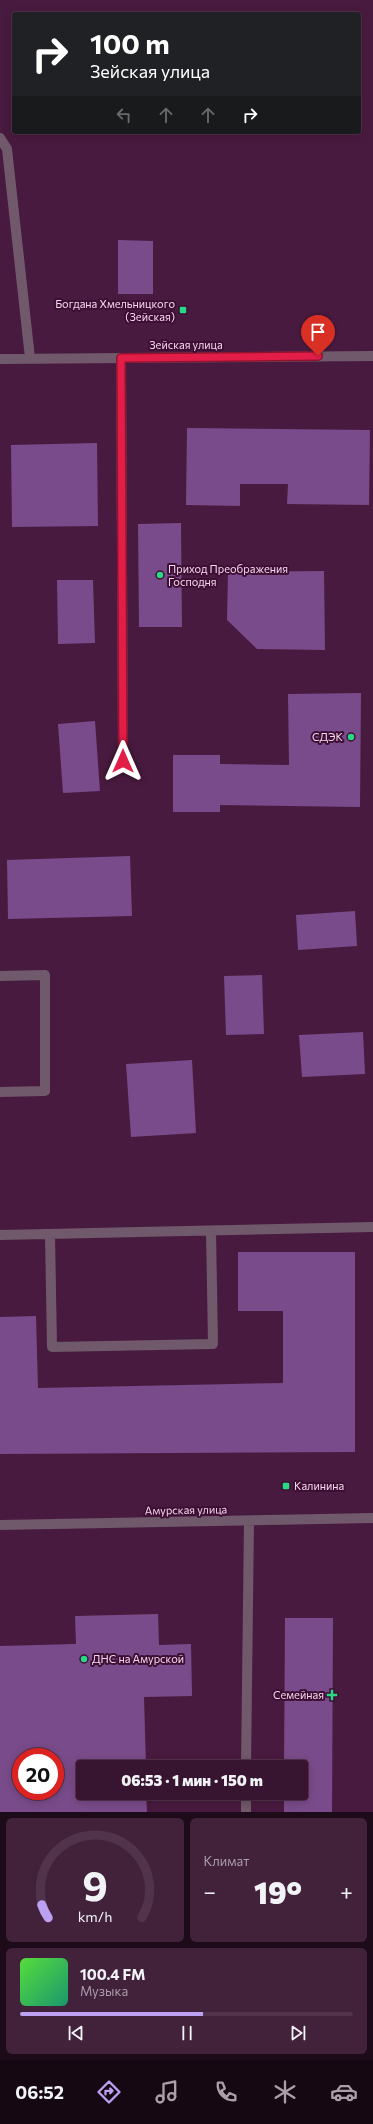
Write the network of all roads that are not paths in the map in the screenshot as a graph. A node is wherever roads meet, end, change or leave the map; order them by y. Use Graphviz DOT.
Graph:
graph roads {
  1 [pos="0,138"];
  2 [pos="4,149"];
  3 [pos="373,356"];
  4 [pos="30,358"];
  5 [pos="121,358"];
  6 [pos="0,359"];
  7 [pos="123,761"];
  8 [pos="0,976"];
  9 [pos="0,1092"];
  10 [pos="373,1227"];
  11 [pos="211,1231"];
  12 [pos="50,1234"];
  13 [pos="0,1235"];
  14 [pos="373,1518"];
  15 [pos="249,1520"];
  16 [pos="0,1525"];
  17 [pos="246,1760"];
  18 [pos="246,1800"];
  19 [pos="246,1812"];
  1 -- 2 [label="street"];
  2 -- 4 [label="street"];
  3 -- 5 [label="street, Зейская улица"];
  4 -- 5 [label="street, Зейская улица"];
  4 -- 6 [label="street, Зейская улица"];
  5 -- 7 [label="street"];
  8 -- 9 [label="street"];
  10 -- 11 [label="street"];
  11 -- 12 [label="street"];
  11 -- 12 [label="street"];
  12 -- 13 [label="street"];
  14 -- 15 [label="street, Амурская улица"];
  15 -- 16 [label="street, Амурская улица"];
  15 -- 17 [label="street"];
  18 -- 19 [label="street"];
}
